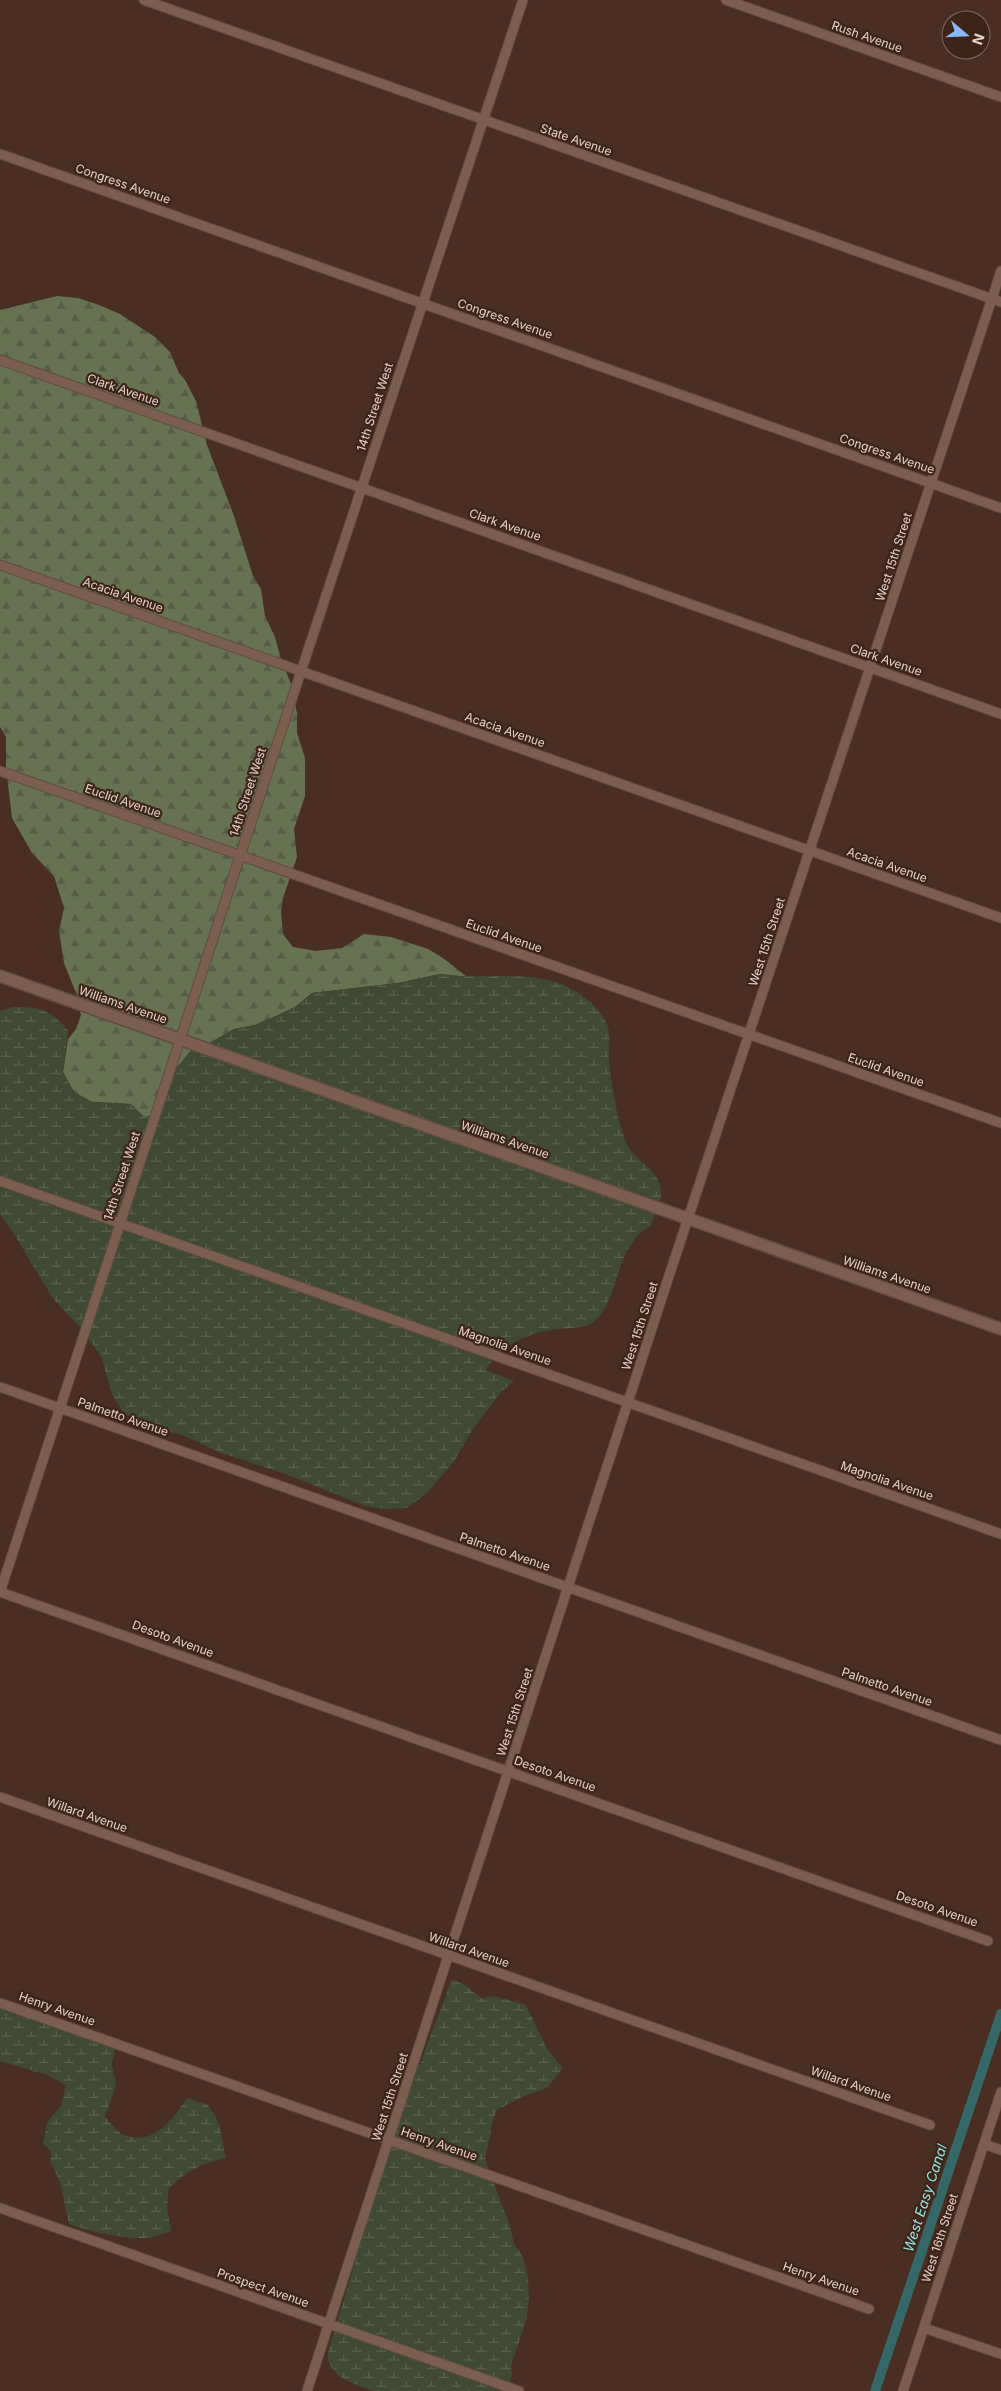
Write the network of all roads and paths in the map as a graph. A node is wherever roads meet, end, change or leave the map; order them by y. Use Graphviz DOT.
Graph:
graph roads {
  1 [pos="144,0"];
  2 [pos="523,0"];
  3 [pos="726,0"];
  4 [pos="1001,97"];
  5 [pos="484,120"];
  6 [pos="0,154"];
  7 [pos="1001,271"];
  8 [pos="992,299"];
  9 [pos="1001,302"];
  10 [pos="423,304"];
  11 [pos="0,360"];
  12 [pos="931,483"];
  13 [pos="362,487"];
  14 [pos="1001,508"];
  15 [pos="0,565"];
  16 [pos="871,668"];
  17 [pos="301,671"];
  18 [pos="1001,714"];
  19 [pos="0,771"];
  20 [pos="810,851"];
  21 [pos="240,856"];
  22 [pos="1001,918"];
  23 [pos="0,976"];
  24 [pos="749,1035"];
  25 [pos="180,1039"];
  26 [pos="1001,1123"];
  27 [pos="0,1182"];
  28 [pos="688,1219"];
  29 [pos="120,1224"];
  30 [pos="1001,1330"];
  31 [pos="0,1387"];
  32 [pos="629,1404"];
  33 [pos="60,1408"];
  34 [pos="1001,1534"];
  35 [pos="569,1588"];
  36 [pos="0,1592"];
  37 [pos="1001,1740"];
  38 [pos="509,1772"];
  39 [pos="0,1797"];
  40 [pos="988,1941"];
  41 [pos="448,1956"];
  42 [pos="0,2003"];
  43 [pos="1001,2092"];
  44 [pos="930,2125"];
  45 [pos="389,2140"];
  46 [pos="984,2144"];
  47 [pos="1001,2150"];
  48 [pos="0,2208"];
  49 [pos="869,2310"];
  50 [pos="329,2324"];
  51 [pos="924,2328"];
  52 [pos="1001,2354"];
  53 [pos="307,2391"];
  54 [pos="518,2391"];
  55 [pos="903,2391"];
  1 -- 5 [label="street, State Avenue"];
  2 -- 5 [label="street, 14th Street West"];
  3 -- 4 [label="street, Rush Avenue"];
  5 -- 8 [label="street, State Avenue"];
  5 -- 10 [label="street, 14th Street West"];
  6 -- 10 [label="street, Congress Avenue"];
  7 -- 8 [label="street, West 15th Street"];
  8 -- 9 [label="street, State Avenue"];
  8 -- 12 [label="street, West 15th Street"];
  10 -- 12 [label="street, Congress Avenue"];
  10 -- 13 [label="street, 14th Street West"];
  11 -- 13 [label="street, Clark Avenue"];
  12 -- 14 [label="street, Congress Avenue"];
  12 -- 16 [label="street, West 15th Street"];
  13 -- 16 [label="street, Clark Avenue"];
  13 -- 17 [label="street, 14th Street West"];
  15 -- 17 [label="street, Acacia Avenue"];
  16 -- 18 [label="street, Clark Avenue"];
  16 -- 20 [label="street, West 15th Street"];
  17 -- 20 [label="street, Acacia Avenue"];
  17 -- 21 [label="street, 14th Street West"];
  19 -- 21 [label="street, Euclid Avenue"];
  20 -- 22 [label="street, Acacia Avenue"];
  20 -- 24 [label="street, West 15th Street"];
  21 -- 24 [label="street, Euclid Avenue"];
  21 -- 25 [label="street, 14th Street West"];
  23 -- 25 [label="street, Williams Avenue"];
  24 -- 26 [label="street, Euclid Avenue"];
  24 -- 28 [label="street, West 15th Street"];
  25 -- 28 [label="street, Williams Avenue"];
  25 -- 29 [label="street, 14th Street West"];
  27 -- 29 [label="street, Magnolia Avenue"];
  28 -- 30 [label="street, Williams Avenue"];
  28 -- 32 [label="street, West 15th Street"];
  29 -- 32 [label="street, Magnolia Avenue"];
  29 -- 33 [label="street, 14th Street West"];
  31 -- 33 [label="street, Palmetto Avenue"];
  32 -- 34 [label="street, Magnolia Avenue"];
  32 -- 35 [label="street, West 15th Street"];
  33 -- 35 [label="street, Palmetto Avenue"];
  33 -- 36 [label="street, 14th Street West"];
  35 -- 37 [label="street, Palmetto Avenue"];
  35 -- 38 [label="street, West 15th Street"];
  36 -- 38 [label="street, Desoto Avenue"];
  38 -- 40 [label="street, Desoto Avenue"];
  38 -- 41 [label="street, West 15th Street"];
  39 -- 41 [label="street, Willard Avenue"];
  41 -- 44 [label="street, Willard Avenue"];
  41 -- 45 [label="street, West 15th Street"];
  42 -- 45 [label="street, Henry Avenue"];
  43 -- 46 [label="street, West 16th Street"];
  45 -- 49 [label="street, Henry Avenue"];
  45 -- 50 [label="street, West 15th Street"];
  46 -- 47 [label="street"];
  46 -- 51 [label="street, West 16th Street"];
  48 -- 50 [label="street, Prospect Avenue"];
  50 -- 53 [label="street, West 15th Street"];
  50 -- 54 [label="street, Prospect Avenue"];
  51 -- 52 [label="street"];
  51 -- 55 [label="street, West 16th Street"];
}
